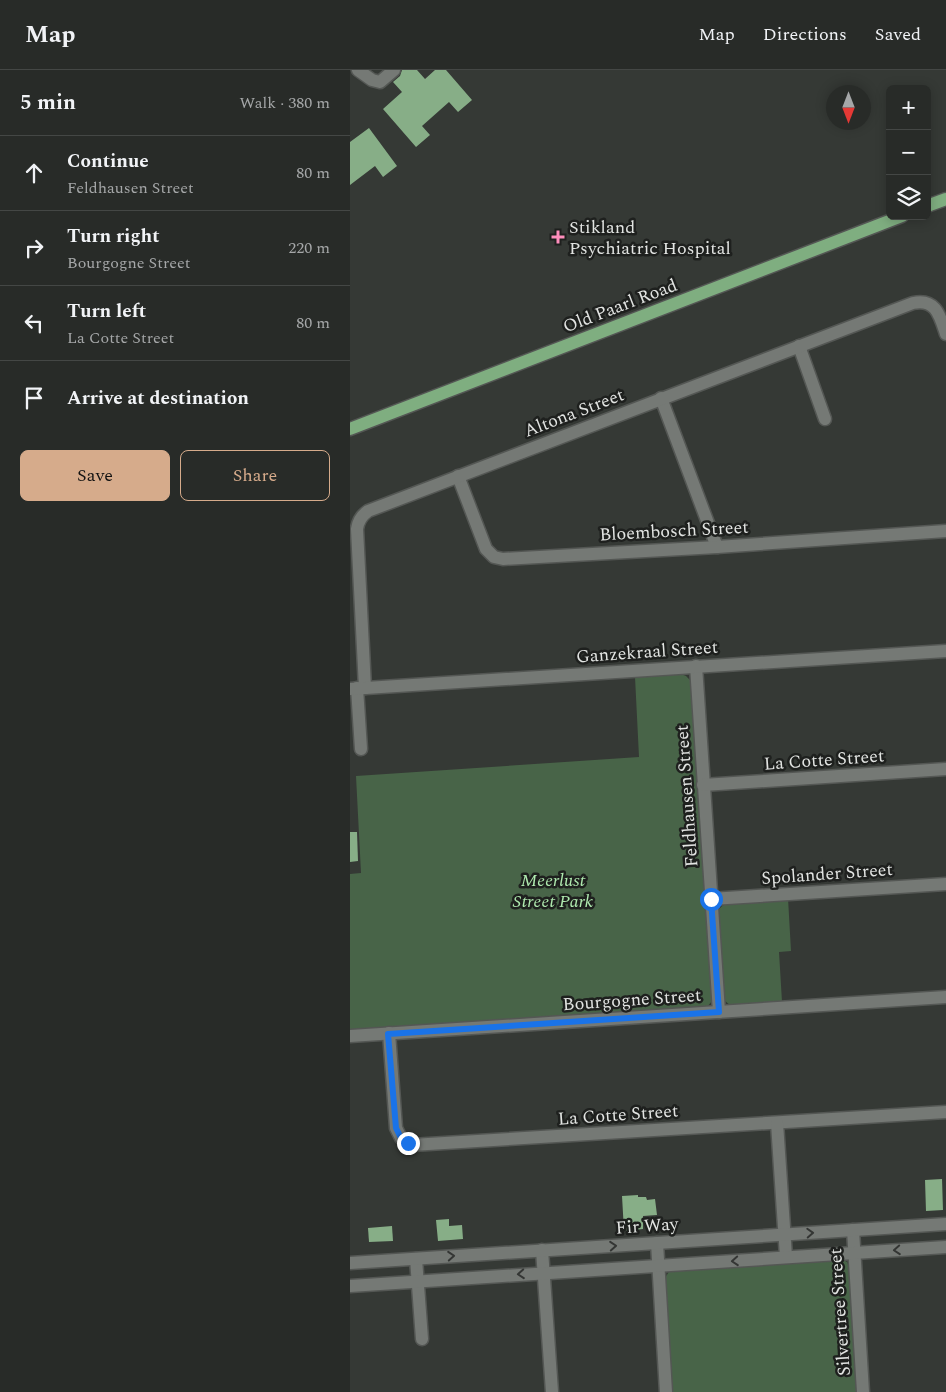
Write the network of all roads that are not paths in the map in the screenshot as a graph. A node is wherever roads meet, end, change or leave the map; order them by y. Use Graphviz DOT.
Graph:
graph roads {
  1 [pos="358,70"];
  2 [pos="394,70"];
  3 [pos="946,199"];
  4 [pos="931,205"];
  5 [pos="892,220"];
  6 [pos="946,334"];
  7 [pos="799,346"];
  8 [pos="661,398"];
  9 [pos="825,419"];
  10 [pos="350,428"];
  11 [pos="458,476"];
  12 [pos="946,531"];
  13 [pos="718,547"];
  14 [pos="355,589"];
  15 [pos="946,651"];
  16 [pos="696,666"];
  17 [pos="357,688"];
  18 [pos="361,749"];
  19 [pos="946,770"];
  20 [pos="704,785"];
  21 [pos="946,884"];
  22 [pos="711,899"];
  23 [pos="946,998"];
  24 [pos="719,1012"];
  25 [pos="388,1034"];
  26 [pos="350,1036"];
  27 [pos="946,1112"];
  28 [pos="777,1123"];
  29 [pos="946,1224"];
  30 [pos="852,1230"];
  31 [pos="784,1234"];
  32 [pos="658,1243"];
  33 [pos="946,1247"];
  34 [pos="542,1250"];
  35 [pos="854,1253"];
  36 [pos="786,1258"];
  37 [pos="416,1259"];
  38 [pos="350,1263"];
  39 [pos="659,1265"];
  40 [pos="543,1273"];
  41 [pos="418,1281"];
  42 [pos="350,1286"];
  43 [pos="422,1339"];
  44 [pos="552,1392"];
  45 [pos="666,1392"];
  46 [pos="862,1392"];
  1 -- 2 [label="street"];
  3 -- 4 [label="main road"];
  5 -- 10 [label="main road, Old Paarl Road"];
  6 -- 7 [label="street, Altona Street"];
  7 -- 8 [label="street, Altona Street"];
  7 -- 9 [label="street"];
  8 -- 11 [label="street, Altona Street"];
  8 -- 13 [label="street"];
  11 -- 13 [label="street, Bloembosch Street"];
  11 -- 14 [label="street, Altona Street"];
  12 -- 13 [label="street, Bloembosch Street"];
  14 -- 17 [label="street, Altona Street"];
  15 -- 16 [label="street, Ganzekraal Street"];
  16 -- 17 [label="street, Ganzekraal Street"];
  16 -- 20 [label="street, Feldhausen Street"];
  17 -- 18 [label="street, Altona Street"];
  19 -- 20 [label="street, La Cotte Street"];
  20 -- 22 [label="street, Feldhausen Street"];
  21 -- 22 [label="street, Spolander Street"];
  22 -- 24 [label="street, Feldhausen Street"];
  23 -- 24 [label="street, Bourgogne Street"];
  24 -- 25 [label="street, Bourgogne Street"];
  25 -- 26 [label="street, Bourgogne Street"];
  25 -- 28 [label="street, La Cotte Street"];
  27 -- 28 [label="street, La Cotte Street"];
  28 -- 31 [label="street"];
  29 -- 30 [label="street, Fir Way"];
  31 -- 30 [label="street, Fir Way, one-way"];
  30 -- 35 [label="street, Silvertree Street"];
  31 -- 32 [label="street, Fir Way"];
  31 -- 36 [label="street"];
  34 -- 32 [label="street, Fir Way, one-way"];
  32 -- 39 [label="street"];
  33 -- 35 [label="street, one-way"];
  37 -- 34 [label="street, Fir Way, one-way"];
  34 -- 40 [label="street"];
  35 -- 36 [label="street"];
  35 -- 46 [label="street, Silvertree Street"];
  36 -- 39 [label="street, one-way"];
  37 -- 38 [label="street, Fir Way"];
  37 -- 41 [label="street"];
  39 -- 40 [label="street"];
  39 -- 45 [label="street"];
  40 -- 41 [label="street, one-way"];
  40 -- 44 [label="street"];
  41 -- 42 [label="street"];
  41 -- 43 [label="street"];
}
